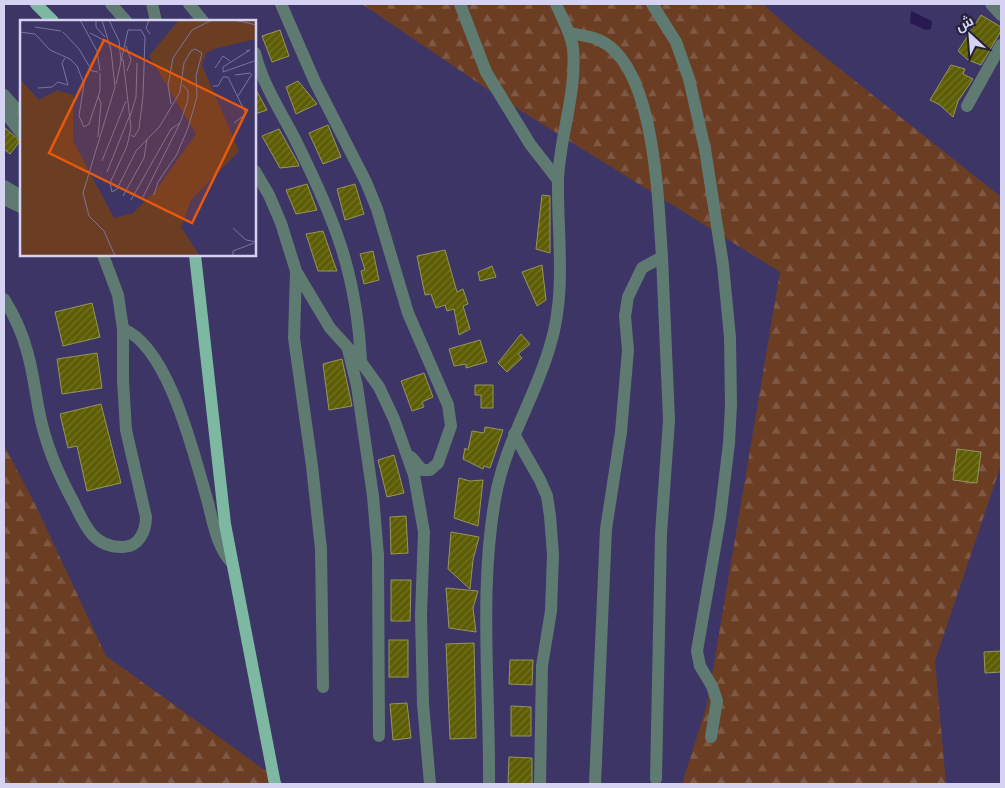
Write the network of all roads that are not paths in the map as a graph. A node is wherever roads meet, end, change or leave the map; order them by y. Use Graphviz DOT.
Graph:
graph roads {
  1 [pos="36,4"];
  2 [pos="112,4"];
  3 [pos="152,4"];
  4 [pos="189,4"];
  5 [pos="282,4"];
  6 [pos="460,4"];
  7 [pos="556,4"];
  8 [pos="652,4"];
  9 [pos="991,4"];
  10 [pos="1001,15"];
  11 [pos="52,20"];
  12 [pos="125,20"];
  13 [pos="156,20"];
  14 [pos="202,20"];
  15 [pos="569,33"];
  16 [pos="1001,45"];
  17 [pos="256,57"];
  18 [pos="4,95"];
  19 [pos="967,106"];
  20 [pos="4,111"];
  21 [pos="20,113"];
  22 [pos="20,131"];
  23 [pos="256,172"];
  24 [pos="558,180"];
  25 [pos="4,186"];
  26 [pos="20,195"];
  27 [pos="4,199"];
  28 [pos="20,207"];
  29 [pos="103,256"];
  30 [pos="195,256"];
  31 [pos="662,257"];
  32 [pos="296,271"];
  33 [pos="4,299"];
  34 [pos="123,329"];
  35 [pos="348,347"];
  36 [pos="361,362"];
  37 [pos="514,434"];
  38 [pos="407,453"];
  39 [pos="232,563"];
  40 [pos="323,688"];
  41 [pos="379,736"];
  42 [pos="711,737"];
  43 [pos="656,779"];
  44 [pos="275,784"];
  45 [pos="430,784"];
  46 [pos="489,784"];
  47 [pos="540,784"];
  48 [pos="595,784"];
  1 -- 11 [label="main road"];
  2 -- 12 [label="street"];
  3 -- 13 [label="street"];
  4 -- 14 [label="street"];
  5 -- 38 [label="street"];
  6 -- 24 [label="street"];
  7 -- 15 [label="street"];
  8 -- 42 [label="street"];
  9 -- 10 [label="street"];
  15 -- 24 [label="street"];
  15 -- 31 [label="street"];
  16 -- 19 [label="street"];
  17 -- 36 [label="street"];
  18 -- 21 [label="street"];
  20 -- 22 [label="street"];
  23 -- 32 [label="street"];
  24 -- 37 [label="street"];
  25 -- 26 [label="street"];
  27 -- 28 [label="street"];
  29 -- 34 [label="street"];
  30 -- 39 [label="main road"];
  31 -- 43 [label="street"];
  31 -- 48 [label="street"];
  32 -- 35 [label="street"];
  32 -- 40 [label="street"];
  33 -- 34 [label="street"];
  34 -- 39 [label="street"];
  35 -- 36 [label="street"];
  35 -- 41 [label="street"];
  36 -- 38 [label="street"];
  37 -- 46 [label="street"];
  37 -- 47 [label="street"];
  38 -- 45 [label="street"];
  39 -- 44 [label="main road"];
}
